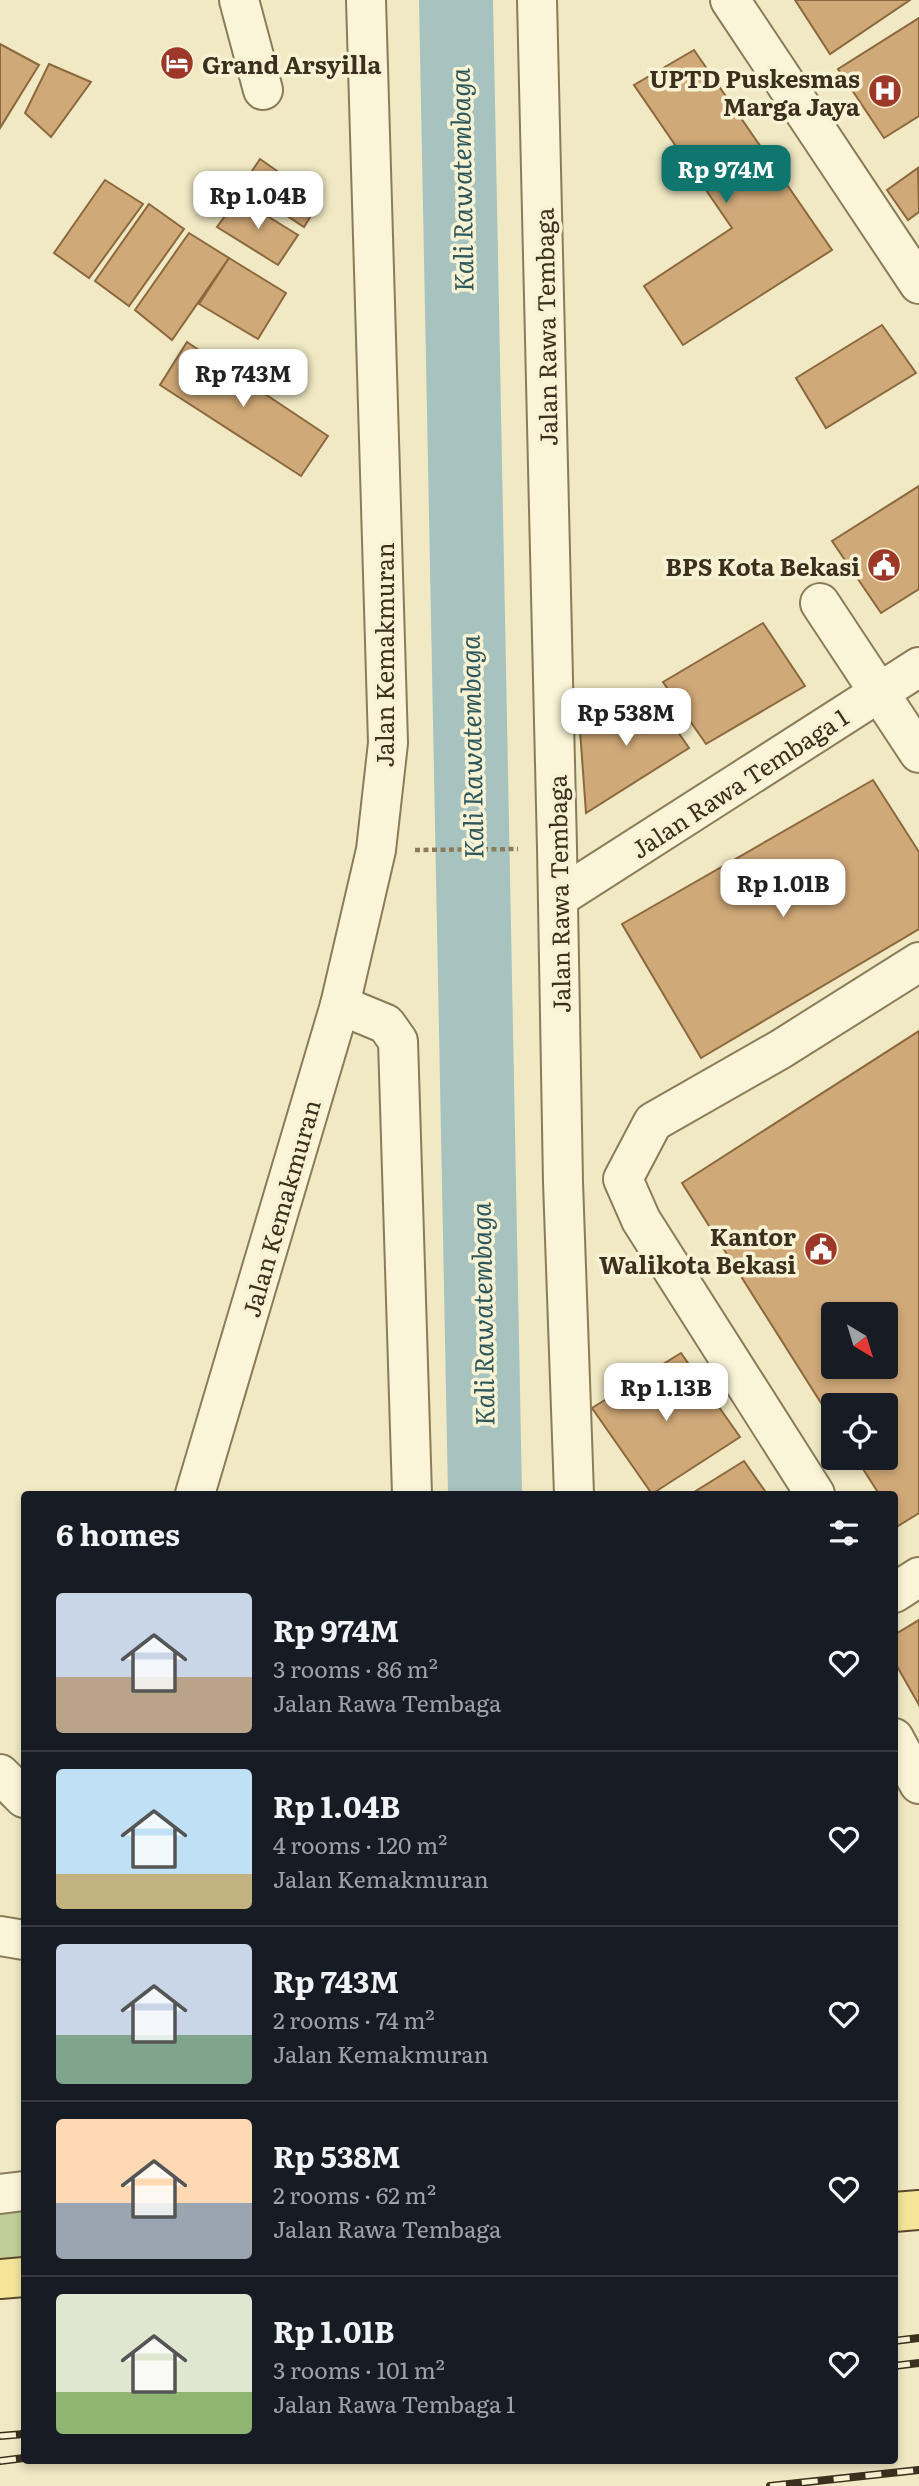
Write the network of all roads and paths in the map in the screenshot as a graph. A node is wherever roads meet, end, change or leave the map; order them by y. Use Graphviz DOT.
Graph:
graph roads {
  1 [pos="239,0"];
  2 [pos="366,0"];
  3 [pos="537,0"];
  4 [pos="730,0"];
  5 [pos="263,90"];
  6 [pos="919,284"];
  7 [pos="820,603"];
  8 [pos="919,667"];
  9 [pos="879,693"];
  10 [pos="919,754"];
  11 [pos="521,849"];
  12 [pos="415,850"];
  13 [pos="558,898"];
  14 [pos="919,962"];
  15 [pos="340,1005"];
  16 [pos="196,1491"];
  17 [pos="412,1491"];
  18 [pos="574,1491"];
  19 [pos="813,1491"];
  20 [pos="919,1577"];
  21 [pos="898,1590"];
  22 [pos="898,1745"];
  23 [pos="0,1774"];
  24 [pos="919,1784"];
  25 [pos="21,1795"];
  26 [pos="0,1936"];
  27 [pos="21,1940"];
  28 [pos="21,2191"];
  29 [pos="0,2194"];
  30 [pos="919,2210"];
  31 [pos="898,2212"];
  32 [pos="21,2277"];
  33 [pos="0,2279"];
  1 -- 5 [label="street"];
  2 -- 15 [label="street, Jalan Kemakmuran"];
  3 -- 13 [label="street, Jalan Rawa Tembaga"];
  4 -- 6 [label="street"];
  7 -- 9 [label="street"];
  8 -- 9 [label="street, Jalan Rawa Tembaga 1"];
  9 -- 10 [label="street"];
  9 -- 13 [label="street, Jalan Rawa Tembaga 1"];
  11 -- 12 [label="path"];
  13 -- 18 [label="street, Jalan Rawa Tembaga"];
  14 -- 19 [label="street"];
  15 -- 16 [label="street, Jalan Kemakmuran"];
  15 -- 17 [label="street"];
  20 -- 21 [label="street"];
  22 -- 24 [label="street"];
  23 -- 25 [label="street"];
  26 -- 27 [label="street"];
  28 -- 29 [label="street"];
  30 -- 31 [label="main road"];
  32 -- 33 [label="main road"];
}
